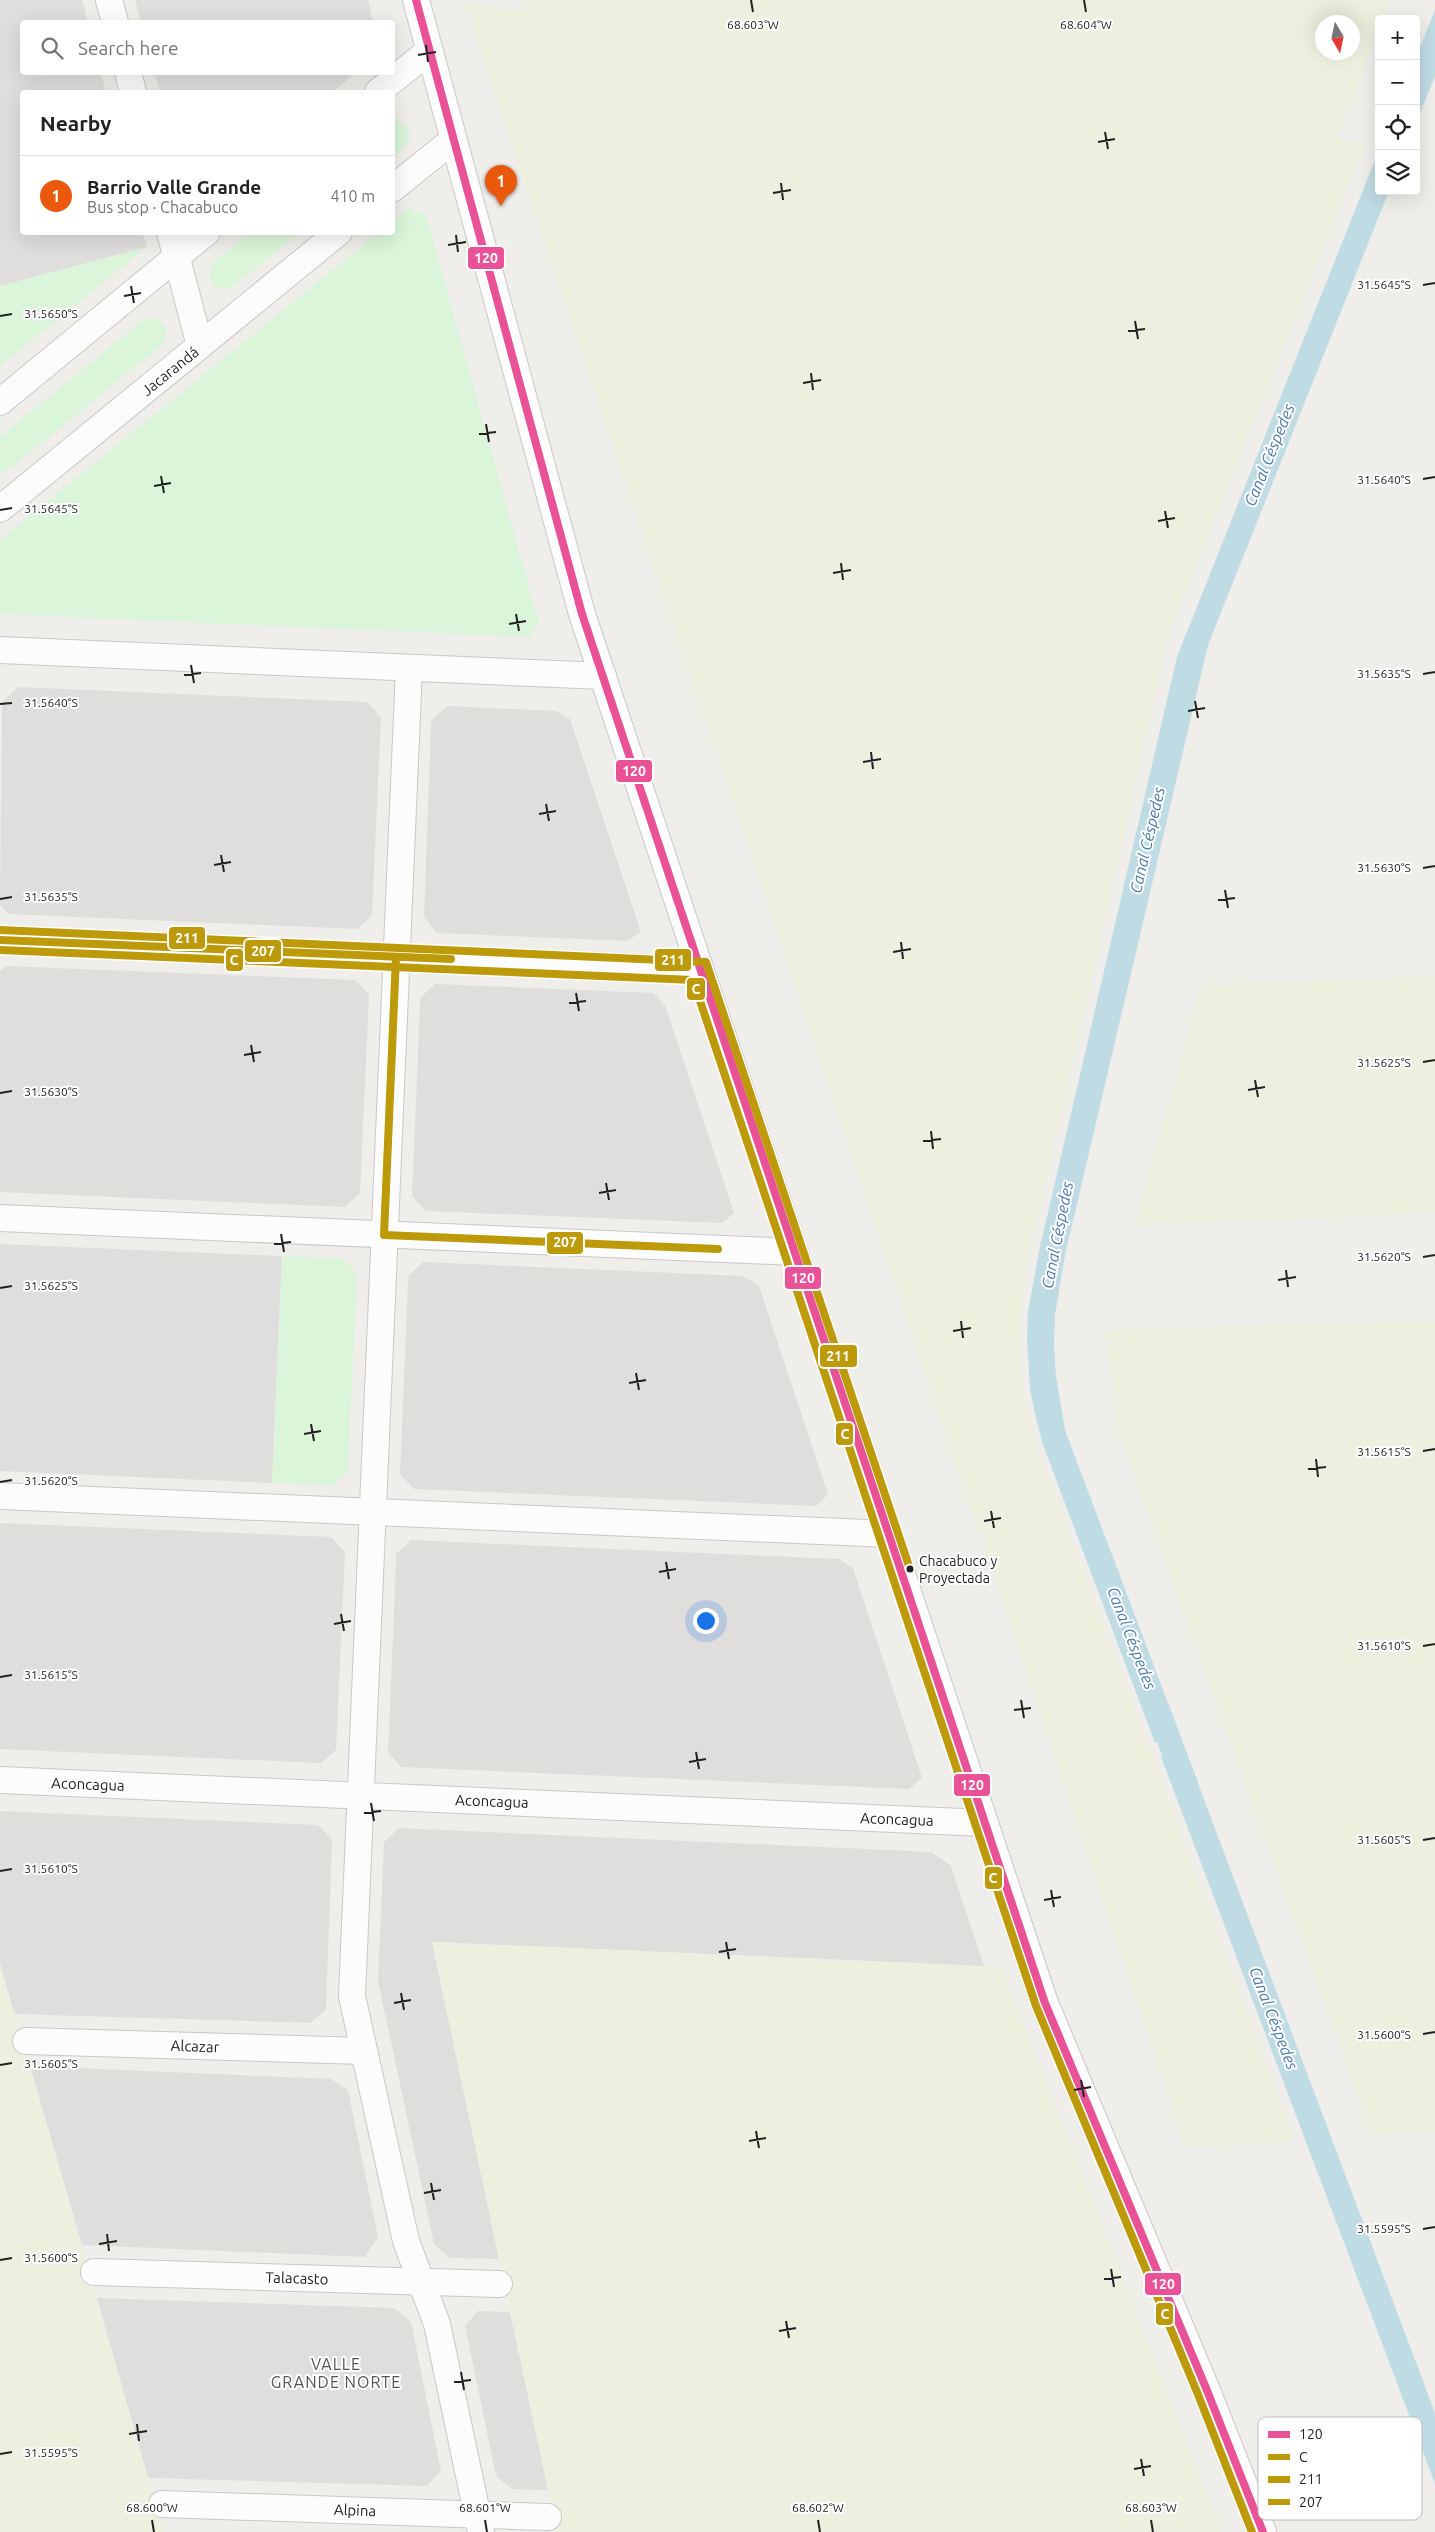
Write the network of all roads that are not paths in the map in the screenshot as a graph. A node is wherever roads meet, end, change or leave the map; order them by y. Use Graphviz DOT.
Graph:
graph roads {
  1 [pos="109,0"];
  2 [pos="416,0"];
  3 [pos="114,20"];
  4 [pos="429,51"];
  5 [pos="129,75"];
  6 [pos="132,90"];
  7 [pos="380,90"];
  8 [pos="453,140"];
  9 [pos="395,187"];
  10 [pos="171,235"];
  11 [pos="203,235"];
  12 [pos="335,235"];
  13 [pos="176,257"];
  14 [pos="200,346"];
  15 [pos="0,402"];
  16 [pos="0,509"];
  17 [pos="0,650"];
  18 [pos="409,668"];
  19 [pos="602,676"];
  20 [pos="0,940"];
  21 [pos="396,957"];
  22 [pos="700,970"];
  23 [pos="0,1218"];
  24 [pos="384,1235"];
  25 [pos="795,1252"];
  26 [pos="0,1496"];
  27 [pos="372,1512"];
  28 [pos="889,1534"];
  29 [pos="0,1780"];
  30 [pos="360,1796"];
  31 [pos="985,1823"];
  32 [pos="26,2041"];
  33 [pos="364,2051"];
  34 [pos="94,2272"];
  35 [pos="422,2282"];
  36 [pos="499,2284"];
  37 [pos="162,2504"];
  38 [pos="548,2517"];
  39 [pos="1258,2519"];
  40 [pos="1258,2520"];
  41 [pos="479,2523"];
  42 [pos="1263,2532"];
  1 -- 3 [label="street"];
  2 -- 4 [label="street"];
  4 -- 7 [label="street"];
  4 -- 8 [label="street"];
  5 -- 6 [label="street"];
  8 -- 9 [label="street"];
  8 -- 19 [label="street"];
  10 -- 13 [label="street"];
  11 -- 13 [label="street"];
  12 -- 14 [label="street, Jacarandá"];
  13 -- 14 [label="street"];
  13 -- 15 [label="street"];
  14 -- 16 [label="street, Jacarandá"];
  17 -- 18 [label="street"];
  18 -- 19 [label="street"];
  18 -- 21 [label="street"];
  19 -- 22 [label="street"];
  20 -- 21 [label="street"];
  21 -- 22 [label="street"];
  21 -- 24 [label="street"];
  22 -- 25 [label="street"];
  23 -- 24 [label="street"];
  24 -- 25 [label="street"];
  24 -- 27 [label="street"];
  25 -- 28 [label="street"];
  26 -- 27 [label="street"];
  27 -- 28 [label="street"];
  27 -- 30 [label="street"];
  28 -- 31 [label="street"];
  29 -- 30 [label="street, Aconcagua"];
  30 -- 31 [label="street, Aconcagua"];
  30 -- 33 [label="street"];
  31 -- 39 [label="street"];
  32 -- 33 [label="street, Alcazar"];
  33 -- 35 [label="street"];
  34 -- 35 [label="street, Talacasto"];
  35 -- 36 [label="street, Talacasto"];
  35 -- 41 [label="street"];
  37 -- 41 [label="street, Alpina"];
  38 -- 41 [label="street, Alpina"];
  40 -- 42 [label="street"];
}
